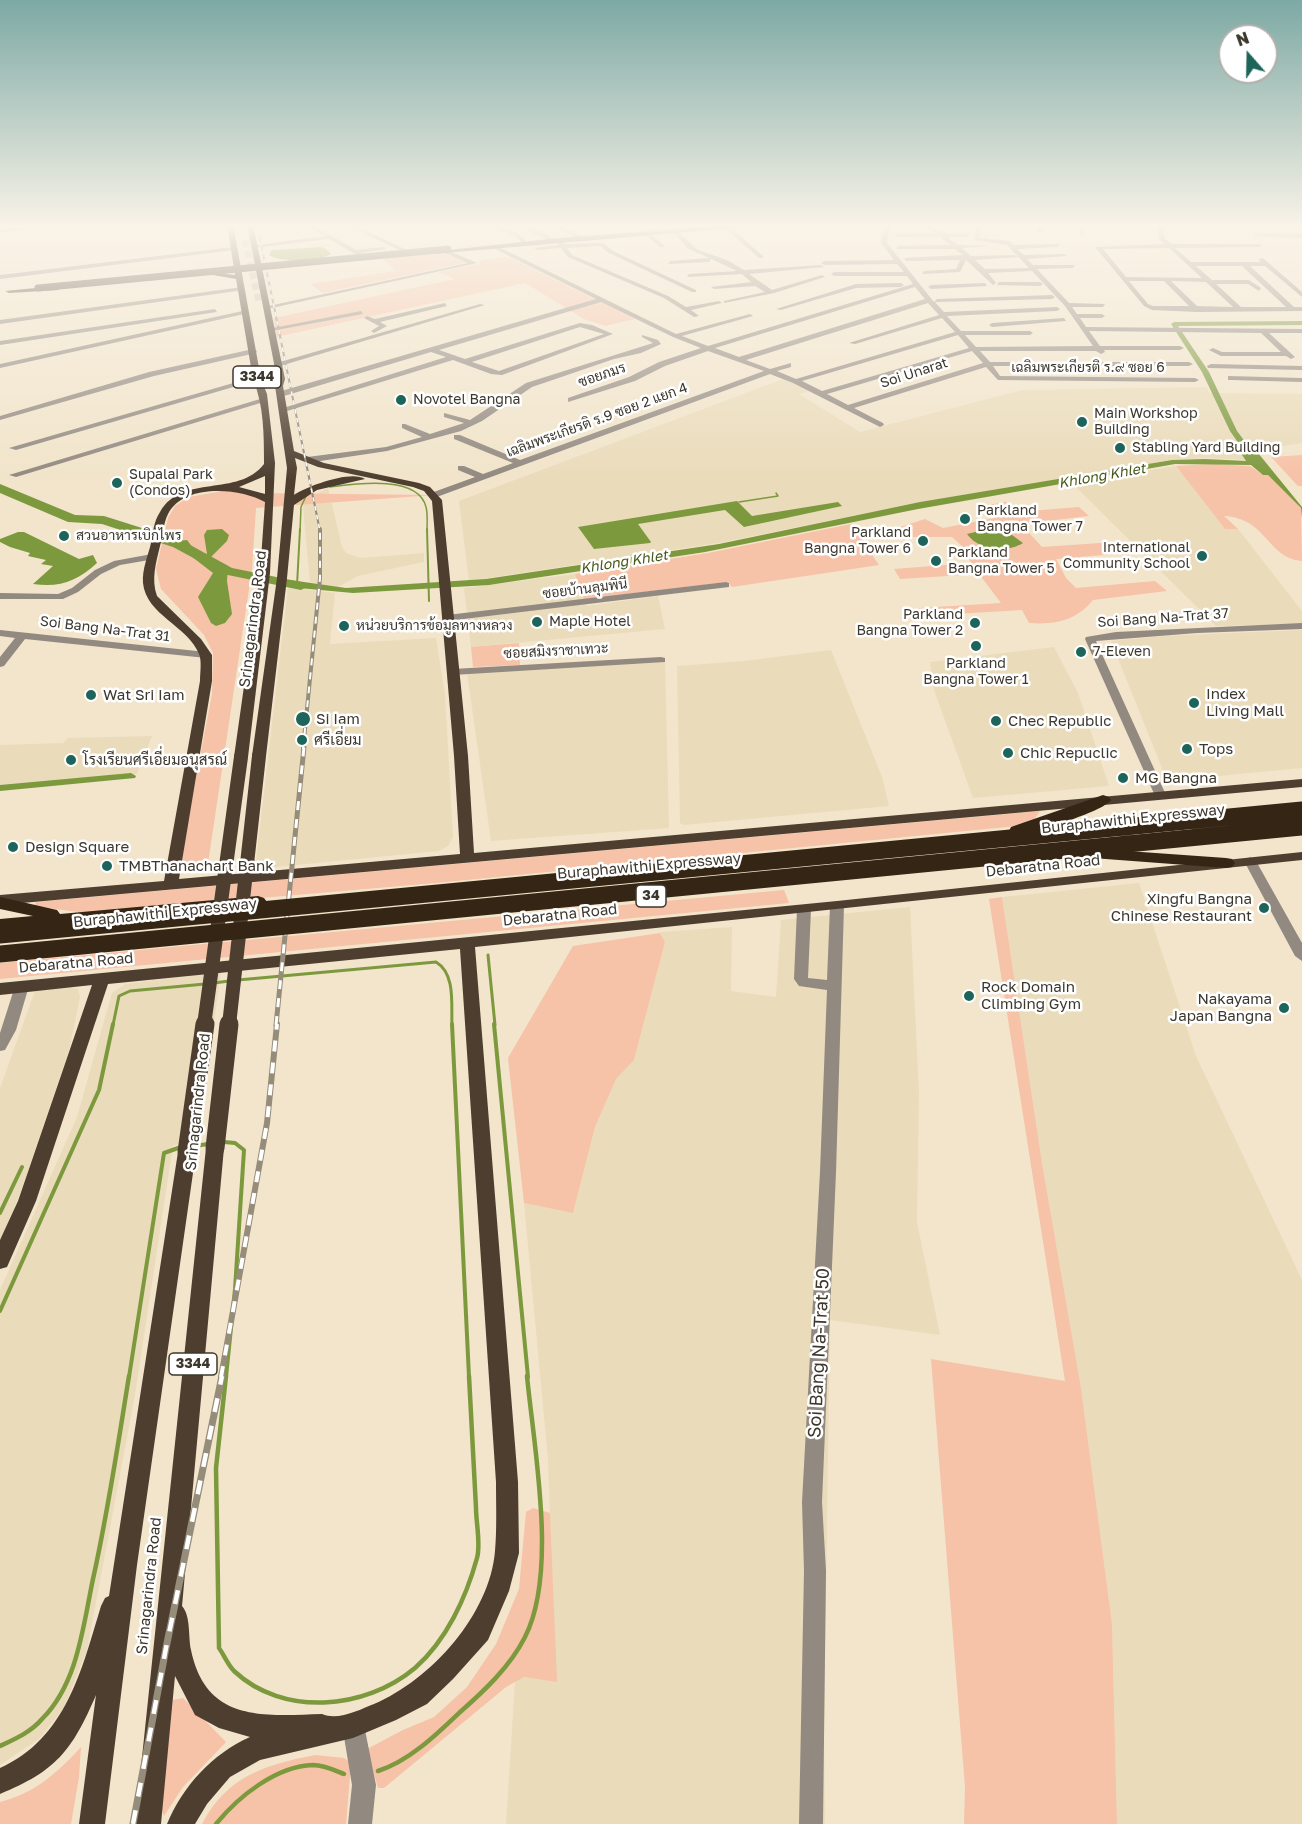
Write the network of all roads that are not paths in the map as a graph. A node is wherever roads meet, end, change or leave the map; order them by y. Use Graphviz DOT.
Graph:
graph roads {
  1 [pos="93,309"];
  2 [pos="228,309"];
  3 [pos="239,309"];
  4 [pos="256,309"];
  5 [pos="257,309"];
  6 [pos="257,309"];
  7 [pos="258,309"];
  8 [pos="426,309"];
  9 [pos="467,309"];
  10 [pos="570,309"];
  11 [pos="620,309"];
  12 [pos="684,309"];
  13 [pos="839,309"];
  14 [pos="906,309"];
  15 [pos="939,309"];
  16 [pos="1055,309"];
  17 [pos="1070,309"];
  18 [pos="1199,309"];
  19 [pos="1237,309"];
  20 [pos="1217,310"];
  21 [pos="1003,311"];
  22 [pos="944,315"];
  23 [pos="696,316"];
  24 [pos="750,316"];
  25 [pos="1102,316"];
  26 [pos="1224,316"];
  27 [pos="1078,319"];
  28 [pos="1064,320"];
  29 [pos="1121,321"];
  30 [pos="0,322"];
  31 [pos="378,323"];
  32 [pos="1013,323"];
  33 [pos="1085,329"];
  34 [pos="271,330"];
  35 [pos="958,330"];
  36 [pos="1302,331"];
  37 [pos="1030,333"];
  38 [pos="1267,334"];
  39 [pos="644,336"];
  40 [pos="675,336"];
  41 [pos="1241,336"];
  42 [pos="874,337"];
  43 [pos="1302,338"];
  44 [pos="890,342"];
  45 [pos="0,343"];
  46 [pos="854,343"];
  47 [pos="1254,347"];
  48 [pos="1098,348"];
  49 [pos="1180,348"];
  50 [pos="972,349"];
  51 [pos="432,350"];
  52 [pos="708,350"];
  53 [pos="1213,350"];
  54 [pos="253,351"];
  55 [pos="1285,351"];
  56 [pos="1302,352"];
  57 [pos="1120,354"];
  58 [pos="455,357"];
  59 [pos="741,359"];
  60 [pos="277,361"];
  61 [pos="466,361"];
  62 [pos="988,364"];
  63 [pos="1189,364"];
  64 [pos="788,365"];
  65 [pos="0,366"];
  66 [pos="1210,366"];
  67 [pos="1301,366"];
  68 [pos="1111,367"];
  69 [pos="1128,367"];
  70 [pos="770,370"];
  71 [pos="1231,378"];
  72 [pos="257,379"];
  73 [pos="1120,380"];
  74 [pos="1195,380"];
  75 [pos="1302,380"];
  76 [pos="796,381"];
  77 [pos="280,390"];
  78 [pos="821,394"];
  79 [pos="263,398"];
  80 [pos="571,400"];
  81 [pos="489,405"];
  82 [pos="498,407"];
  83 [pos="847,408"];
  84 [pos="284,409"];
  85 [pos="447,415"];
  86 [pos="0,418"];
  87 [pos="471,423"];
  88 [pos="880,425"];
  89 [pos="405,426"];
  90 [pos="457,437"];
  91 [pos="431,438"];
  92 [pos="13,448"];
  93 [pos="291,453"];
  94 [pos="307,460"];
  95 [pos="270,462"];
  96 [pos="519,463"];
  97 [pos="461,468"];
  98 [pos="13,475"];
  99 [pos="482,477"];
  100 [pos="390,478"];
  101 [pos="212,489"];
  102 [pos="434,495"];
  103 [pos="270,501"];
  104 [pos="290,503"];
  105 [pos="155,545"];
  106 [pos="726,585"];
  107 [pos="0,596"];
  108 [pos="447,618"];
  109 [pos="1302,626"];
  110 [pos="0,633"];
  111 [pos="22,635"];
  112 [pos="206,655"];
  113 [pos="661,660"];
  114 [pos="0,664"];
  115 [pos="453,672"];
  116 [pos="1302,783"];
  117 [pos="1161,795"];
  118 [pos="1103,800"];
  119 [pos="1302,803"];
  120 [pos="1302,810"];
  121 [pos="1302,820"];
  122 [pos="1302,829"];
  123 [pos="1017,831"];
  124 [pos="1085,853"];
  125 [pos="1302,856"];
  126 [pos="467,858"];
  127 [pos="1250,861"];
  128 [pos="1226,863"];
  129 [pos="171,885"];
  130 [pos="0,902"];
  131 [pos="837,906"];
  132 [pos="804,909"];
  133 [pos="70,918"];
  134 [pos="0,925"];
  135 [pos="0,935"];
  136 [pos="467,943"];
  137 [pos="0,947"];
  138 [pos="0,954"];
  139 [pos="1302,956"];
  140 [pos="0,959"];
  141 [pos="102,979"];
  142 [pos="834,986"];
  143 [pos="22,987"];
  144 [pos="0,988"];
  145 [pos="0,1046"];
  146 [pos="0,1261"];
  147 [pos="125,1565"];
  148 [pos="172,1580"];
  149 [pos="345,1726"];
  150 [pos="0,1781"];
  151 [pos="92,1824"];
  152 [pos="148,1824"];
  153 [pos="180,1824"];
  154 [pos="360,1824"];
  155 [pos="811,1824"];
  1 -- 30 [label="street"];
  2 -- 45 [label="street"];
  3 -- 65 [label="street"];
  4 -- 54 [label="main road, Srinagarindra Road / 3344"];
  5 -- 77 [label="main road, Srinagarindra Road / 3344"];
  6 -- 79 [label="main road, Srinagarindra Road / 3344"];
  7 -- 34 [label="main road, Srinagarindra Road / 3344"];
  8 -- 31 [label="street"];
  9 -- 60 [label="street"];
  10 -- 51 [label="street"];
  11 -- 40 [label="street"];
  12 -- 23 [label="street"];
  13 -- 52 [label="street, ซอยภมร"];
  14 -- 59 [label="street"];
  15 -- 22 [label="street, เฉลิมพระเกียรติ ร.๙ ซอย 6"];
  16 -- 21 [label="street"];
  17 -- 27 [label="street"];
  18 -- 20 [label="street"];
  19 -- 20 [label="street"];
  20 -- 26 [label="street"];
  21 -- 22 [label="street"];
  21 -- 32 [label="street"];
  22 -- 35 [label="street, เฉลิมพระเกียรติ ร.๙ ซอย 6"];
  22 -- 42 [label="street"];
  24 -- 40 [label="street"];
  25 -- 27 [label="street"];
  27 -- 29 [label="street"];
  27 -- 33 [label="street"];
  28 -- 32 [label="street"];
  31 -- 34 [label="street"];
  31 -- 60 [label="street"];
  32 -- 35 [label="street"];
  33 -- 38 [label="street"];
  33 -- 48 [label="street"];
  34 -- 60 [label="main road, Srinagarindra Road / 3344"];
  35 -- 37 [label="street"];
  35 -- 50 [label="street, เฉลิมพระเกียรติ ร.๙ ซอย 6"];
  35 -- 76 [label="street"];
  36 -- 38 [label="street"];
  38 -- 41 [label="street"];
  38 -- 43 [label="street"];
  38 -- 55 [label="street"];
  39 -- 82 [label="street"];
  40 -- 52 [label="street"];
  42 -- 44 [label="street"];
  42 -- 46 [label="street"];
  47 -- 55 [label="street"];
  48 -- 49 [label="street"];
  48 -- 50 [label="street"];
  48 -- 68 [label="street"];
  50 -- 62 [label="street, เฉลิมพระเกียรติ ร.๙ ซอย 6"];
  50 -- 78 [label="street"];
  51 -- 58 [label="street"];
  51 -- 77 [label="street"];
  52 -- 59 [label="street"];
  52 -- 80 [label="street, ซอยภมร"];
  53 -- 55 [label="street"];
  54 -- 72 [label="main road, Srinagarindra Road / 3344"];
  54 -- 86 [label="street"];
  55 -- 56 [label="street"];
  55 -- 67 [label="street"];
  57 -- 69 [label="street"];
  58 -- 61 [label="street"];
  58 -- 84 [label="street"];
  59 -- 70 [label="street"];
  60 -- 77 [label="main road, Srinagarindra Road / 3344"];
  61 -- 61 [label="street"];
  62 -- 68 [label="street, Soi Unarat"];
  62 -- 73 [label="street, เฉลิมพระเกียรติ ร.๙ ซอย 6"];
  62 -- 83 [label="street, Soi Unarat"];
  63 -- 69 [label="street, Soi Unarat"];
  64 -- 70 [label="street, เฉลิมพระเกียรติ ร.9 ซอย 2 แยก 4"];
  66 -- 67 [label="street"];
  68 -- 69 [label="street, Soi Unarat"];
  68 -- 73 [label="street"];
  70 -- 76 [label="street"];
  70 -- 96 [label="street, เฉลิมพระเกียรติ ร.9 ซอย 2 แยก 4"];
  71 -- 75 [label="street"];
  72 -- 79 [label="main road, Srinagarindra Road / 3344"];
  72 -- 92 [label="street"];
  73 -- 74 [label="street, เฉลิมพระเกียรติ ร.๙ ซอย 6"];
  76 -- 78 [label="street"];
  77 -- 84 [label="main road, Srinagarindra Road / 3344"];
  78 -- 83 [label="street"];
  79 -- 95 [label="main road, Srinagarindra Road / 3344"];
  79 -- 98 [label="street"];
  81 -- 82 [label="street"];
  82 -- 87 [label="street"];
  83 -- 88 [label="street"];
  84 -- 93 [label="main road, Srinagarindra Road / 3344"];
  85 -- 87 [label="street"];
  87 -- 91 [label="street"];
  89 -- 91 [label="street"];
  90 -- 96 [label="street"];
  91 -- 94 [label="street"];
  93 -- 94 [label="main road"];
  93 -- 104 [label="main road, Srinagarindra Road / 3344"];
  94 -- 100 [label="main road"];
  95 -- 101 [label="main road"];
  95 -- 103 [label="main road, Srinagarindra Road / 3344"];
  96 -- 99 [label="street, เฉลิมพระเกียรติ ร.9 ซอย 2 แยก 4"];
  97 -- 99 [label="street"];
  99 -- 102 [label="street, เฉลิมพระเกียรติ ร.9 ซอย 2 แยก 4"];
  100 -- 102 [label="main road"];
  100 -- 104 [label="main road"];
  101 -- 103 [label="main road"];
  101 -- 105 [label="main road"];
  102 -- 108 [label="main road"];
  103 -- 147 [label="main road, Srinagarindra Road / 3344, bridge"];
  104 -- 148 [label="main road, Srinagarindra Road / 3344, bridge"];
  105 -- 107 [label="street"];
  105 -- 112 [label="main road"];
  106 -- 108 [label="street, ซอยบ้านลุมพินี"];
  108 -- 115 [label="main road"];
  109 -- 117 [label="street, Soi Bang Na-Trat 37"];
  110 -- 111 [label="street, Soi Bang Na-Trat 31"];
  111 -- 112 [label="street, Soi Bang Na-Trat 31"];
  111 -- 114 [label="street"];
  112 -- 129 [label="main road"];
  113 -- 115 [label="street, ซอยสมิงราชาเทวะ"];
  115 -- 126 [label="main road"];
  116 -- 117 [label="main road"];
  117 -- 118 [label="main road"];
  118 -- 123 [label="highway"];
  118 -- 126 [label="main road"];
  119 -- 123 [label="highway, 34"];
  120 -- 135 [label="highway, Buraphawithi Expressway, bridge"];
  121 -- 137 [label="highway, Buraphawithi Expressway, bridge"];
  122 -- 124 [label="highway, Debaratna Road / 34"];
  122 -- 138 [label="highway, bridge"];
  123 -- 133 [label="highway, 34"];
  124 -- 128 [label="highway"];
  124 -- 140 [label="highway, Debaratna Road / 34"];
  125 -- 127 [label="main road, Debaratna Road / 34"];
  126 -- 129 [label="main road"];
  127 -- 128 [label="main road, Debaratna Road / 34"];
  127 -- 139 [label="street"];
  128 -- 131 [label="main road, Debaratna Road / 34"];
  129 -- 130 [label="main road"];
  130 -- 133 [label="highway"];
  131 -- 132 [label="main road, Debaratna Road / 34"];
  131 -- 142 [label="street, Soi Bang Na-Trat 50"];
  132 -- 136 [label="main road, Debaratna Road / 34"];
  132 -- 142 [label="street"];
  133 -- 134 [label="highway, 34"];
  136 -- 141 [label="main road, Debaratna Road / 34"];
  136 -- 149 [label="main road"];
  141 -- 143 [label="main road, Debaratna Road / 34"];
  141 -- 146 [label="main road"];
  142 -- 155 [label="street, Soi Bang Na-Trat 50"];
  143 -- 144 [label="main road, Debaratna Road / 34"];
  143 -- 145 [label="street"];
  147 -- 150 [label="main road"];
  147 -- 151 [label="main road, Srinagarindra Road / 3344"];
  148 -- 149 [label="main road"];
  148 -- 152 [label="main road, Srinagarindra Road / 3344"];
  149 -- 153 [label="main road"];
  149 -- 154 [label="street"];
}
